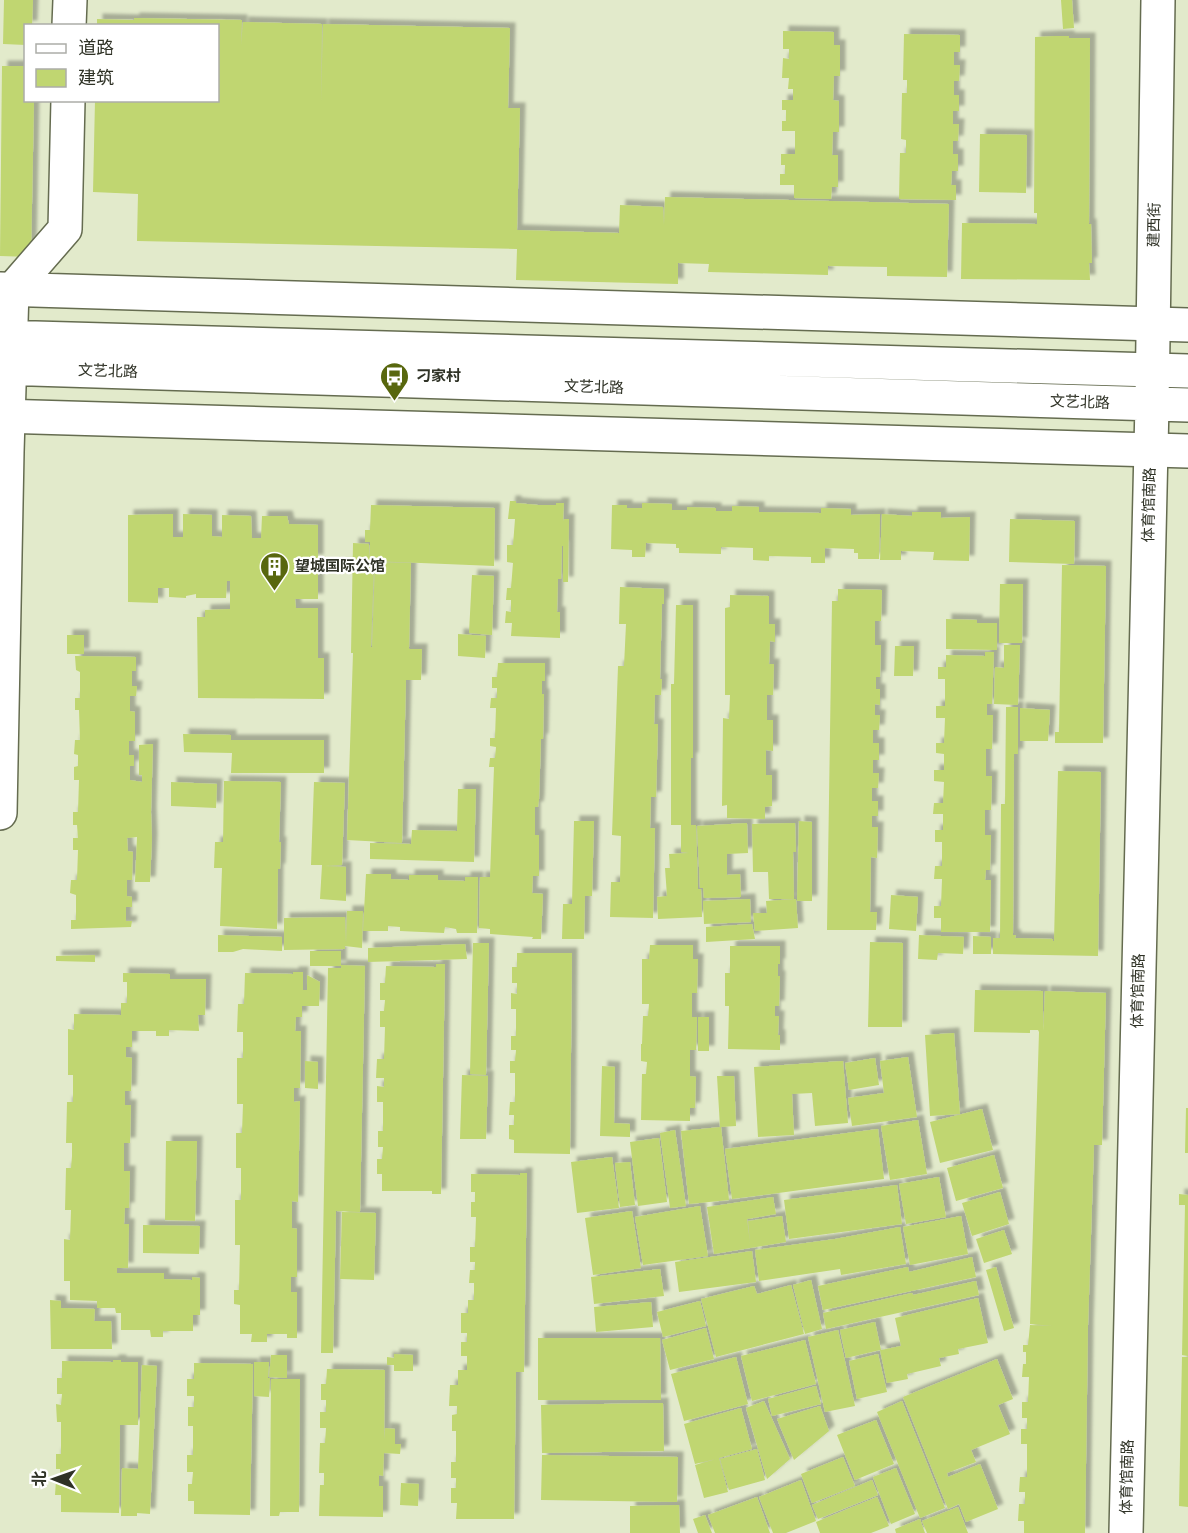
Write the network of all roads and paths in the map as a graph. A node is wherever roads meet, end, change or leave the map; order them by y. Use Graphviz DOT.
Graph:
graph roads {
  1 [pos="70,0"];
  2 [pos="1158,0"];
  3 [pos="69,24"];
  4 [pos="68,102"];
  5 [pos="6,289"];
  6 [pos="1152,324"];
  7 [pos="1188,325"];
  8 [pos="5,352"];
  9 [pos="1151,370"];
  10 [pos="1188,371"];
  11 [pos="1152,404"];
  12 [pos="1188,405"];
  13 [pos="4,416"];
  14 [pos="1150,450"];
  15 [pos="1188,451"];
  16 [pos="0,813"];
  17 [pos="1126,1533"];
  1 -- 3 [label="street"];
  2 -- 6 [label="street, 建西街"];
  4 -- 5 [label="street"];
  5 -- 6 [label="street"];
  5 -- 8 [label="street"];
  6 -- 7 [label="street"];
  6 -- 9 [label="street, 建西街"];
  8 -- 9 [label="street, 文艺北路"];
  8 -- 11 [label="street, 文艺北路"];
  8 -- 13 [label="street"];
  9 -- 10 [label="street, 文艺北路"];
  9 -- 11 [label="street, 建西街"];
  11 -- 12 [label="street, 文艺北路"];
  11 -- 14 [label="street, 建西街"];
  13 -- 14 [label="street"];
  13 -- 16 [label="street"];
  14 -- 15 [label="street"];
  14 -- 17 [label="street, 体育馆南路"];
}
